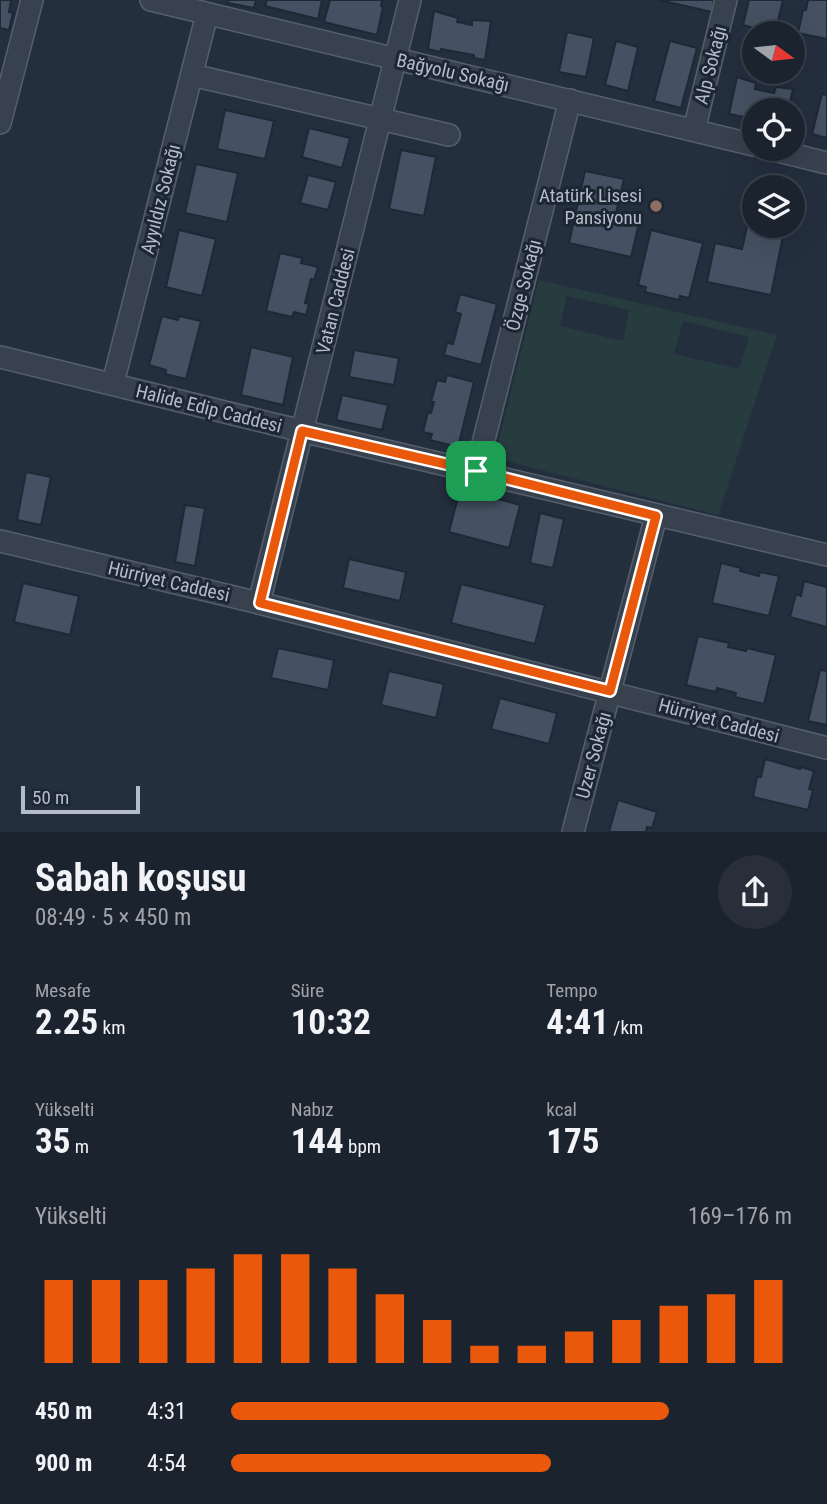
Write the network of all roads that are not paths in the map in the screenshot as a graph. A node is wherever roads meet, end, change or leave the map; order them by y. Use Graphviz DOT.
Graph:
graph roads {
  1 [pos="32,0"];
  2 [pos="152,0"];
  3 [pos="410,0"];
  4 [pos="726,0"];
  5 [pos="207,14"];
  6 [pos="396,58"];
  7 [pos="192,75"];
  8 [pos="3,96"];
  9 [pos="570,100"];
  10 [pos="381,118"];
  11 [pos="0,122"];
  12 [pos="694,130"];
  13 [pos="449,135"];
  14 [pos="742,142"];
  15 [pos="805,158"];
  16 [pos="827,163"];
  17 [pos="0,357"];
  18 [pos="113,383"];
  19 [pos="302,431"];
  20 [pos="476,471"];
  21 [pos="656,516"];
  22 [pos="0,541"];
  23 [pos="827,555"];
  24 [pos="260,603"];
  25 [pos="610,691"];
  26 [pos="827,748"];
  27 [pos="573,832"];
  1 -- 8 [label="street"];
  2 -- 5 [label="street, Bağyolu Sokağı"];
  3 -- 6 [label="street, Vatan Caddesi"];
  4 -- 12 [label="street, Alp Sokağı"];
  5 -- 6 [label="street, Bağyolu Sokağı"];
  5 -- 7 [label="street, Ayyıldız Sokağı"];
  6 -- 9 [label="street, Bağyolu Sokağı"];
  6 -- 10 [label="street, Vatan Caddesi"];
  7 -- 10 [label="street"];
  7 -- 18 [label="street, Ayyıldız Sokağı"];
  8 -- 11 [label="street"];
  9 -- 12 [label="street, Bağyolu Sokağı"];
  9 -- 20 [label="street, Özge Sokağı"];
  10 -- 13 [label="street"];
  10 -- 19 [label="street, Vatan Caddesi"];
  12 -- 14 [label="street, Bağyolu Sokağı"];
  15 -- 16 [label="street"];
  17 -- 18 [label="street, Halide Edip Caddesi"];
  18 -- 19 [label="street, Halide Edip Caddesi"];
  19 -- 20 [label="street, Halide Edip Caddesi"];
  19 -- 24 [label="street, Vatan Caddesi"];
  20 -- 21 [label="street, Halide Edip Caddesi"];
  21 -- 23 [label="street, Halide Edip Caddesi"];
  21 -- 25 [label="street, Uzer Sokağı"];
  22 -- 24 [label="street, Hürriyet Caddesi"];
  24 -- 25 [label="street, Hürriyet Caddesi"];
  25 -- 26 [label="street, Hürriyet Caddesi"];
  25 -- 27 [label="street, Uzer Sokağı"];
}
